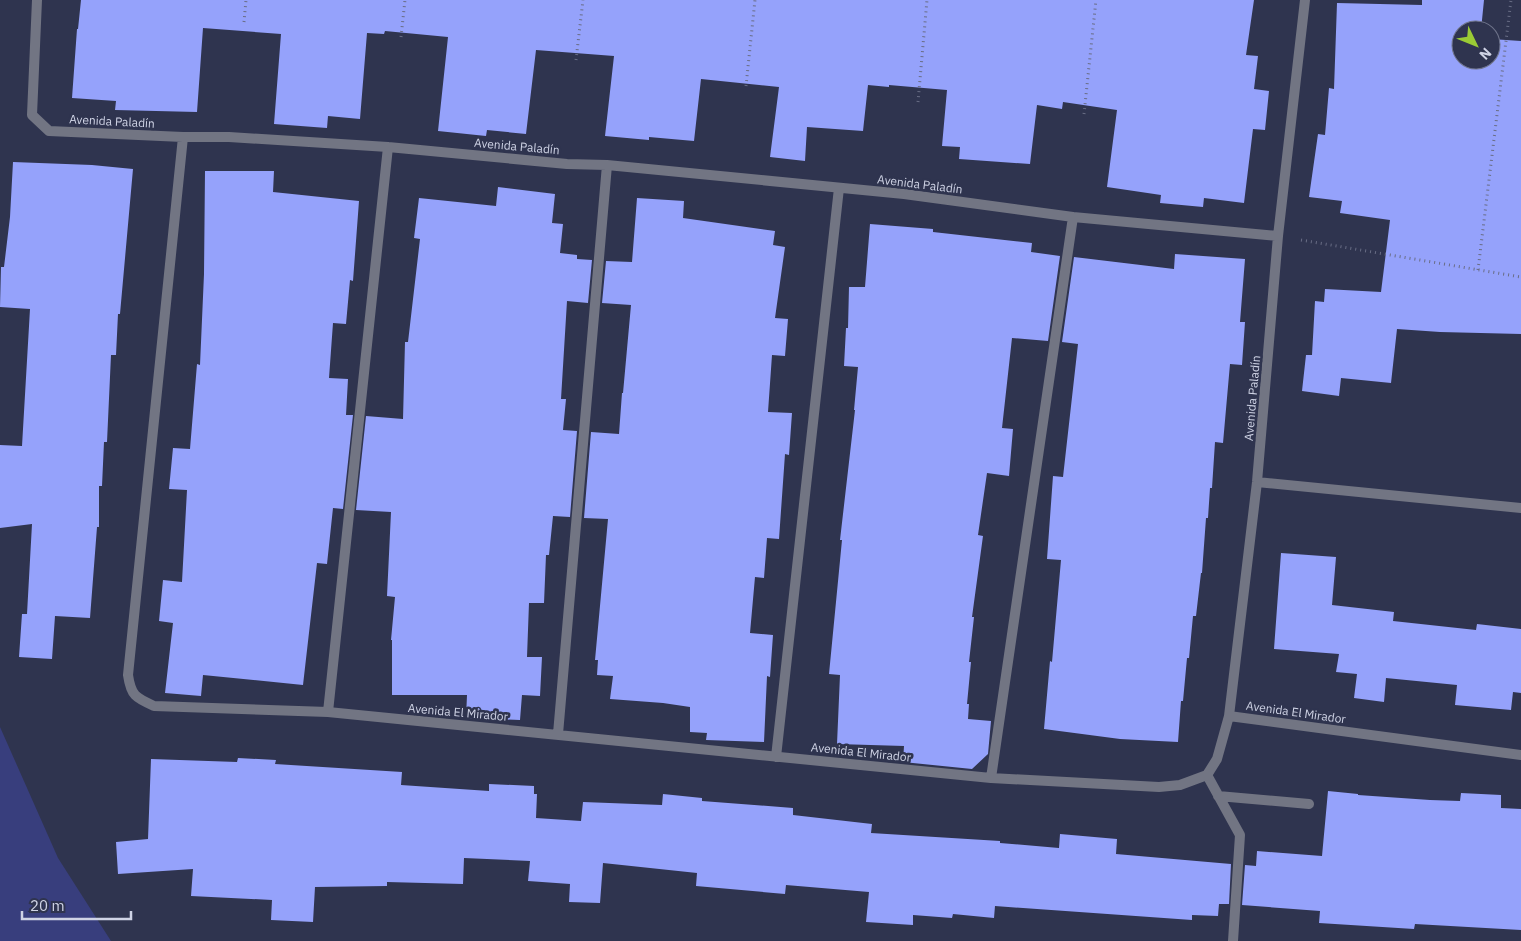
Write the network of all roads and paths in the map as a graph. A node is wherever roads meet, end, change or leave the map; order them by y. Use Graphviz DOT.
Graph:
graph roads {
  1 [pos="37,0"];
  2 [pos="246,0"];
  3 [pos="405,0"];
  4 [pos="583,0"];
  5 [pos="755,0"];
  6 [pos="927,0"];
  7 [pos="1096,0"];
  8 [pos="1305,0"];
  9 [pos="1511,0"];
  10 [pos="244,22"];
  11 [pos="401,36"];
  12 [pos="576,60"];
  13 [pos="746,86"];
  14 [pos="918,102"];
  15 [pos="1084,114"];
  16 [pos="183,137"];
  17 [pos="388,147"];
  18 [pos="607,165"];
  19 [pos="838,188"];
  20 [pos="1073,217"];
  21 [pos="1278,236"];
  22 [pos="1478,270"];
  23 [pos="1521,277"];
  24 [pos="1257,482"];
  25 [pos="1521,508"];
  26 [pos="328,712"];
  27 [pos="1229,716"];
  28 [pos="558,734"];
  29 [pos="1521,755"];
  30 [pos="776,757"];
  31 [pos="1207,775"];
  32 [pos="991,778"];
  33 [pos="1218,796"];
  34 [pos="1309,804"];
  35 [pos="1233,941"];
  1 -- 16 [label="street, Avenida Paladín"];
  2 -- 10 [label="path"];
  3 -- 11 [label="path"];
  4 -- 12 [label="path"];
  5 -- 13 [label="path"];
  6 -- 14 [label="path"];
  7 -- 15 [label="path"];
  8 -- 21 [label="street"];
  9 -- 22 [label="path"];
  16 -- 17 [label="street, Avenida Paladín"];
  16 -- 26 [label="street, Avenida El Mirador"];
  17 -- 18 [label="street, Avenida Paladín"];
  17 -- 26 [label="street"];
  18 -- 19 [label="street, Avenida Paladín"];
  18 -- 28 [label="street"];
  19 -- 20 [label="street, Avenida Paladín"];
  19 -- 30 [label="street"];
  20 -- 21 [label="street, Avenida Paladín"];
  20 -- 32 [label="street"];
  21 -- 22 [label="path"];
  21 -- 24 [label="street, Avenida Paladín"];
  22 -- 23 [label="path"];
  24 -- 25 [label="street"];
  24 -- 27 [label="street, Avenida Paladín"];
  26 -- 28 [label="street, Avenida El Mirador"];
  27 -- 29 [label="street, Avenida El Mirador"];
  27 -- 31 [label="street, Avenida El Mirador"];
  28 -- 30 [label="street, Avenida El Mirador"];
  30 -- 32 [label="street, Avenida El Mirador"];
  31 -- 32 [label="street, Avenida El Mirador"];
  31 -- 33 [label="street"];
  33 -- 34 [label="street"];
  33 -- 35 [label="street"];
}
